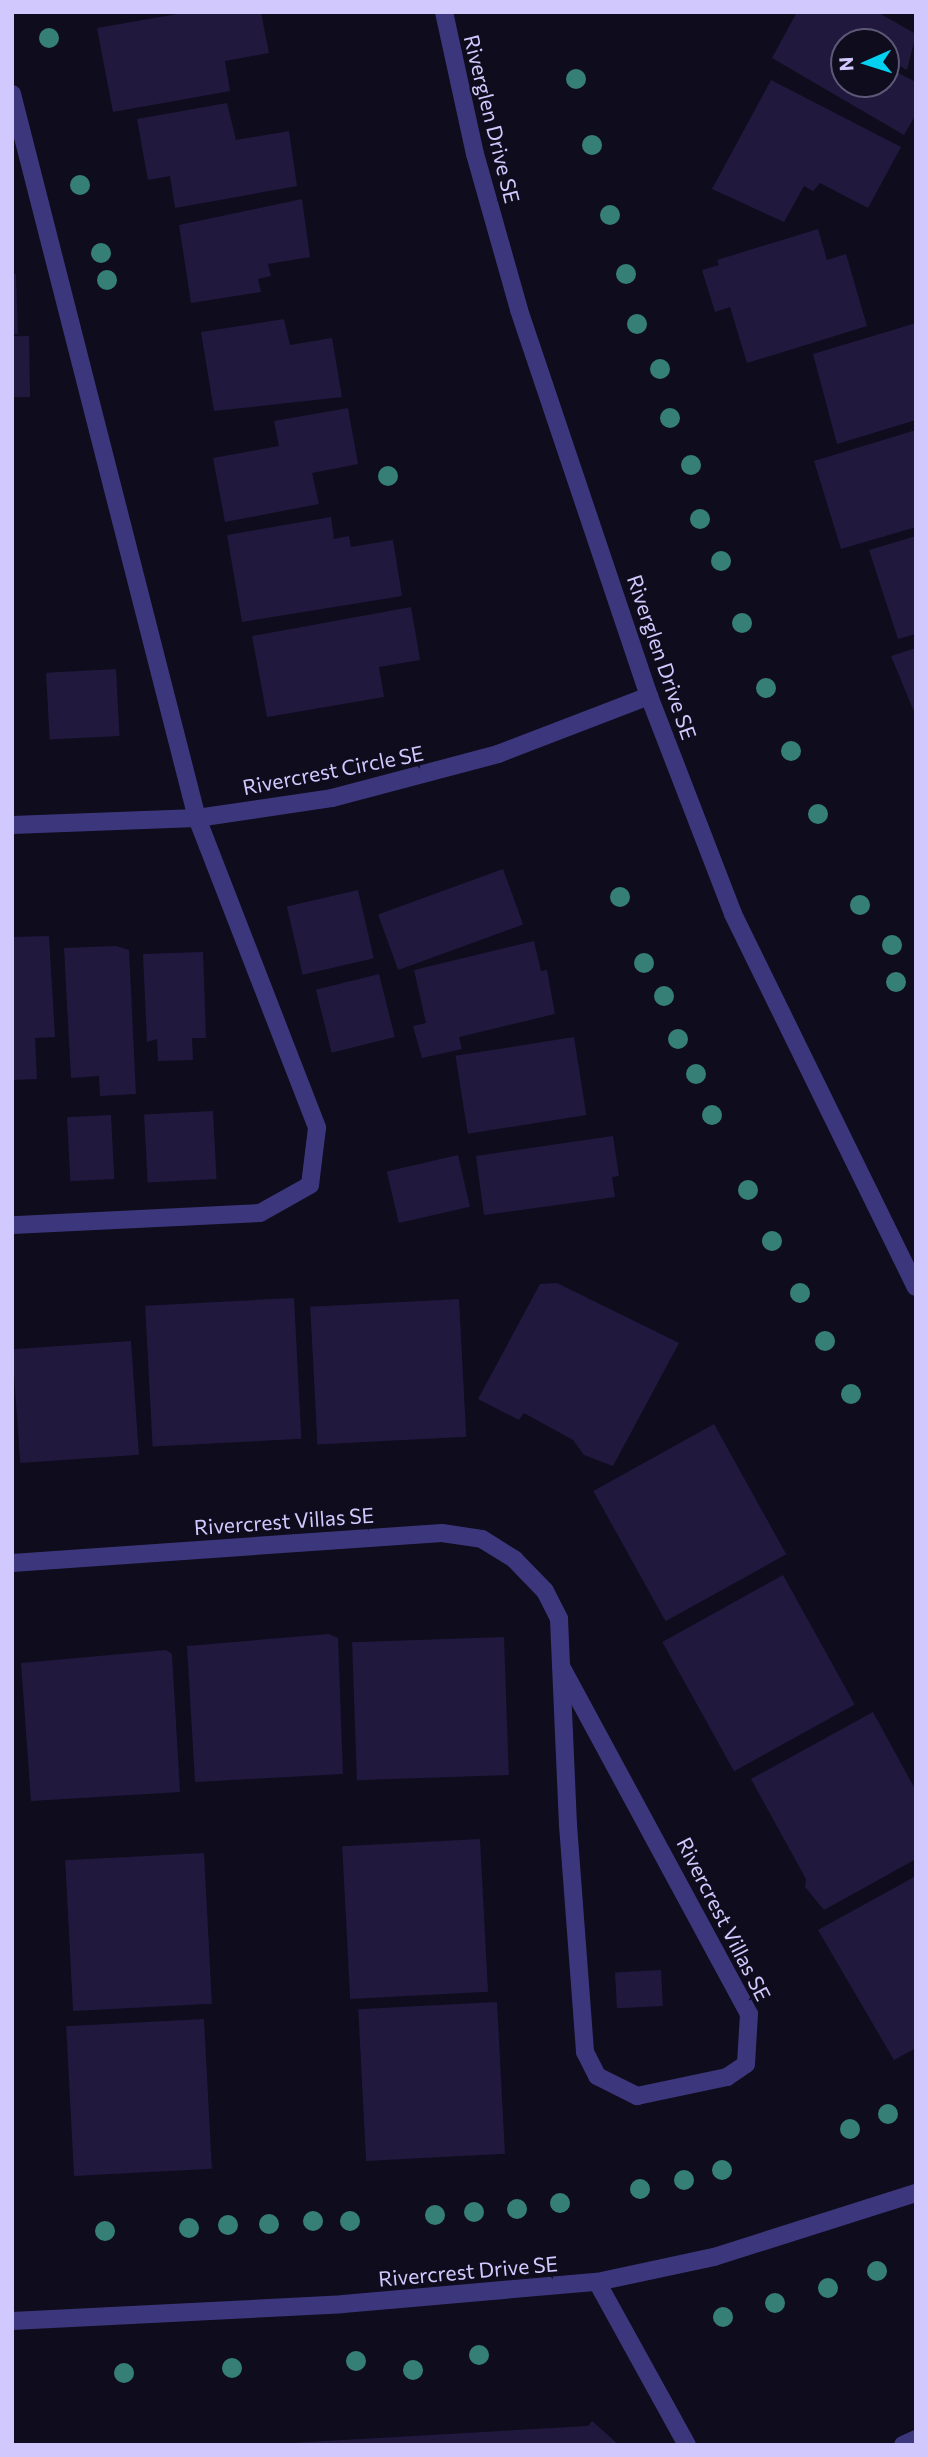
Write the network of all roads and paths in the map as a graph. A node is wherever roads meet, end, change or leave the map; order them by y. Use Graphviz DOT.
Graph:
graph roads {
  1 [pos="444,12"];
  2 [pos="12,94"];
  3 [pos="649,696"];
  4 [pos="197,818"];
  5 [pos="12,825"];
  6 [pos="12,1225"];
  7 [pos="916,1287"];
  8 [pos="12,1563"];
  9 [pos="561,1667"];
  10 [pos="916,2193"];
  11 [pos="597,2282"];
  12 [pos="12,2321"];
  13 [pos="916,2439"];
  14 [pos="687,2445"];
  15 [pos="903,2445"];
  1 -- 3 [label="street, Riverglen Drive SE"];
  2 -- 4 [label="street"];
  3 -- 4 [label="street, Rivercrest Circle SE"];
  3 -- 7 [label="street, Riverglen Drive SE"];
  4 -- 5 [label="street, Rivercrest Circle SE"];
  4 -- 6 [label="street"];
  8 -- 9 [label="street, Rivercrest Villas SE"];
  9 -- 9 [label="street, Rivercrest Villas SE"];
  10 -- 11 [label="street, Rivercrest Drive SE"];
  11 -- 12 [label="street, Rivercrest Drive SE"];
  11 -- 14 [label="street"];
  13 -- 15 [label="street"];
}
